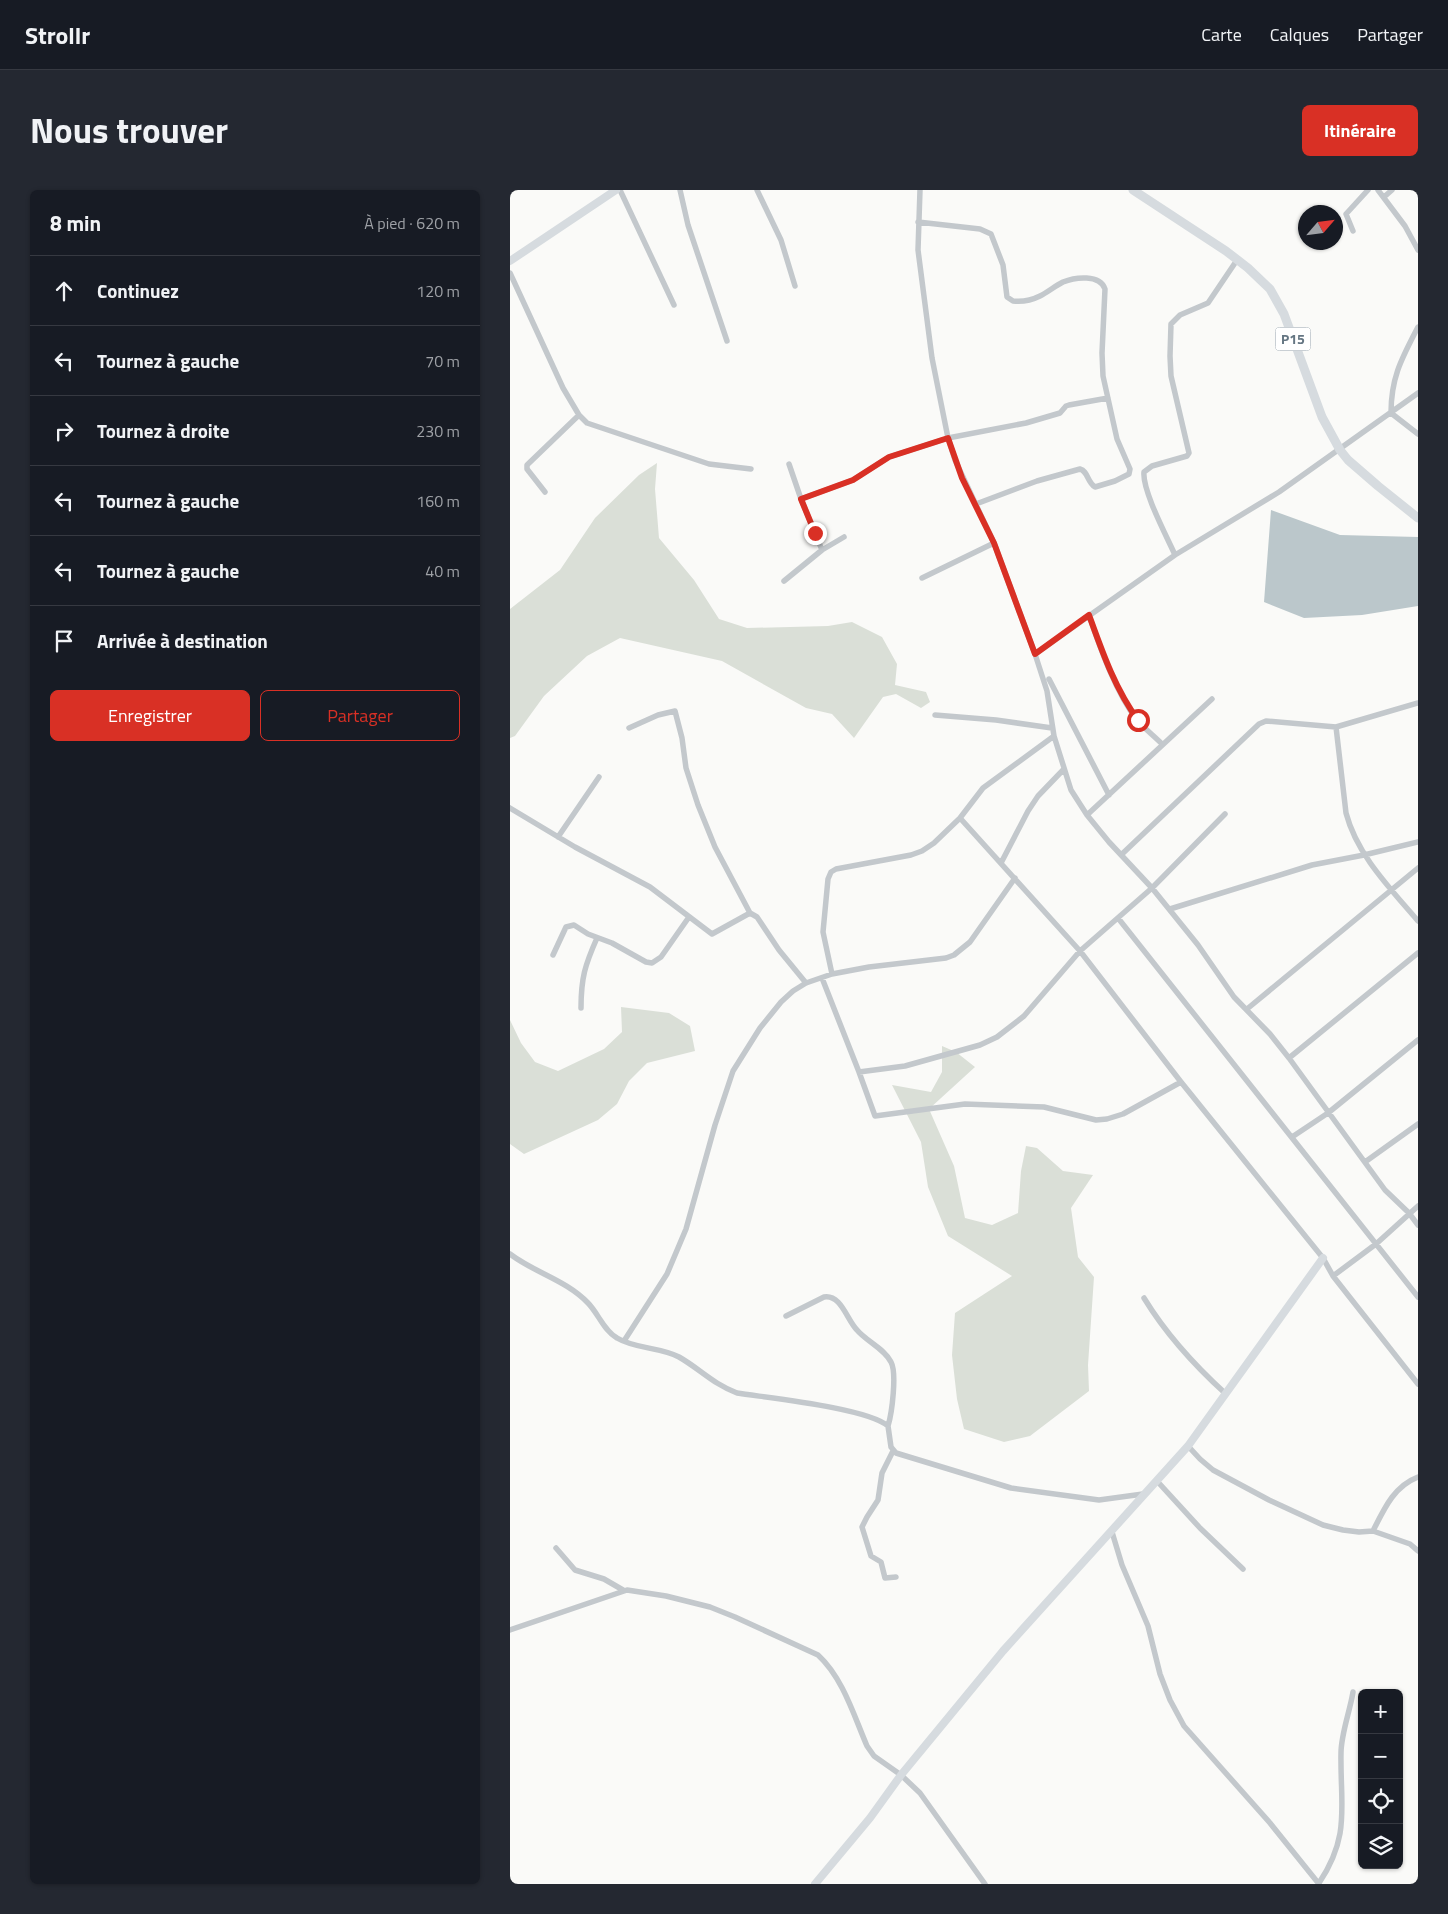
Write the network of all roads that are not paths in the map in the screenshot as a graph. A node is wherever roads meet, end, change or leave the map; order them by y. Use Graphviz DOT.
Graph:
graph roads {
  1 [pos="618,190"];
  2 [pos="680,190"];
  3 [pos="757,190"];
  4 [pos="920,190"];
  5 [pos="1133,190"];
  6 [pos="1368,190"];
  7 [pos="1378,190"];
  8 [pos="1392,190"];
  9 [pos="1384,197"];
  10 [pos="918,222"];
  11 [pos="1353,231"];
  12 [pos="1418,250"];
  13 [pos="1238,260"];
  14 [pos="510,261"];
  15 [pos="510,273"];
  16 [pos="796,286"];
  17 [pos="674,305"];
  18 [pos="1418,327"];
  19 [pos="728,341"];
  20 [pos="1418,393"];
  21 [pos="1108,398"];
  22 [pos="1391,413"];
  23 [pos="579,415"];
  24 [pos="1418,434"];
  25 [pos="948,438"];
  26 [pos="1340,450"];
  27 [pos="789,464"];
  28 [pos="751,469"];
  29 [pos="545,492"];
  30 [pos="801,499"];
  31 [pos="976,504"];
  32 [pos="1418,518"];
  33 [pos="844,537"];
  34 [pos="994,543"];
  35 [pos="822,550"];
  36 [pos="1175,555"];
  37 [pos="922,578"];
  38 [pos="784,582"];
  39 [pos="1089,615"];
  40 [pos="1035,654"];
  41 [pos="1049,679"];
  42 [pos="1212,700"];
  43 [pos="1418,703"];
  44 [pos="935,716"];
  45 [pos="1336,727"];
  46 [pos="629,728"];
  47 [pos="1052,728"];
  48 [pos="1054,736"];
  49 [pos="1162,744"];
  50 [pos="1064,769"];
  51 [pos="599,778"];
  52 [pos="1109,795"];
  53 [pos="510,808"];
  54 [pos="1225,814"];
  55 [pos="1087,815"];
  56 [pos="960,818"];
  57 [pos="558,837"];
  58 [pos="1418,842"];
  59 [pos="1121,855"];
  60 [pos="1364,855"];
  61 [pos="1001,863"];
  62 [pos="1418,868"];
  63 [pos="1015,878"];
  64 [pos="1152,888"];
  65 [pos="1392,890"];
  66 [pos="1170,909"];
  67 [pos="750,913"];
  68 [pos="689,917"];
  69 [pos="1118,918"];
  70 [pos="1418,921"];
  71 [pos="597,938"];
  72 [pos="1080,951"];
  73 [pos="1418,954"];
  74 [pos="553,955"];
  75 [pos="832,974"];
  76 [pos="822,978"];
  77 [pos="806,983"];
  78 [pos="581,1008"];
  79 [pos="1247,1009"];
  80 [pos="1418,1040"];
  81 [pos="1289,1058"];
  82 [pos="859,1072"];
  83 [pos="1181,1082"];
  84 [pos="1328,1114"];
  85 [pos="1418,1124"];
  86 [pos="1292,1137"];
  87 [pos="1365,1162"];
  88 [pos="1418,1206"];
  89 [pos="1409,1213"];
  90 [pos="1418,1225"];
  91 [pos="1376,1244"];
  92 [pos="510,1254"];
  93 [pos="1323,1258"];
  94 [pos="1333,1276"];
  95 [pos="1144,1298"];
  96 [pos="1418,1298"];
  97 [pos="786,1316"];
  98 [pos="624,1342"];
  99 [pos="1418,1384"];
  100 [pos="1226,1394"];
  101 [pos="888,1426"];
  102 [pos="1188,1446"];
  103 [pos="893,1451"];
  104 [pos="1418,1477"];
  105 [pos="1157,1481"];
  106 [pos="1143,1494"];
  107 [pos="1373,1531"];
  108 [pos="1112,1532"];
  109 [pos="556,1548"];
  110 [pos="1418,1551"];
  111 [pos="1243,1570"];
  112 [pos="896,1577"];
  113 [pos="624,1590"];
  114 [pos="510,1630"];
  115 [pos="1354,1692"];
  116 [pos="901,1775"];
  117 [pos="1319,1883"];
  118 [pos="815,1884"];
  119 [pos="984,1884"];
  1 -- 14 [label="street"];
  1 -- 17 [label="street"];
  2 -- 19 [label="street"];
  3 -- 16 [label="street"];
  4 -- 10 [label="street"];
  5 -- 13 [label="main road, P15"];
  6 -- 11 [label="street"];
  7 -- 9 [label="street"];
  8 -- 9 [label="street"];
  9 -- 12 [label="street"];
  10 -- 21 [label="street"];
  10 -- 25 [label="street"];
  13 -- 26 [label="main road, P15"];
  13 -- 36 [label="street"];
  15 -- 23 [label="street"];
  18 -- 22 [label="street"];
  20 -- 22 [label="street"];
  21 -- 25 [label="street"];
  21 -- 31 [label="street"];
  22 -- 24 [label="street"];
  22 -- 26 [label="street"];
  23 -- 28 [label="street"];
  23 -- 29 [label="street"];
  25 -- 30 [label="street"];
  25 -- 31 [label="street"];
  26 -- 32 [label="main road, P15"];
  26 -- 36 [label="street"];
  27 -- 30 [label="street"];
  30 -- 35 [label="street"];
  31 -- 34 [label="street"];
  33 -- 35 [label="street"];
  34 -- 37 [label="street"];
  34 -- 40 [label="street"];
  35 -- 38 [label="street"];
  36 -- 39 [label="street"];
  39 -- 40 [label="street"];
  39 -- 49 [label="street"];
  40 -- 47 [label="street"];
  41 -- 52 [label="street"];
  42 -- 49 [label="street"];
  43 -- 45 [label="street"];
  44 -- 47 [label="street"];
  45 -- 59 [label="street"];
  45 -- 60 [label="street"];
  46 -- 67 [label="street"];
  47 -- 48 [label="street"];
  48 -- 50 [label="street"];
  48 -- 56 [label="street"];
  49 -- 52 [label="street"];
  50 -- 55 [label="street"];
  50 -- 61 [label="street"];
  51 -- 57 [label="street"];
  52 -- 55 [label="street"];
  53 -- 57 [label="street"];
  54 -- 64 [label="street"];
  55 -- 59 [label="street"];
  56 -- 61 [label="street"];
  56 -- 75 [label="street"];
  57 -- 68 [label="street"];
  58 -- 60 [label="street"];
  59 -- 64 [label="street"];
  60 -- 65 [label="street"];
  60 -- 66 [label="street"];
  61 -- 63 [label="street"];
  62 -- 65 [label="street"];
  63 -- 72 [label="street"];
  63 -- 75 [label="street"];
  64 -- 66 [label="street"];
  64 -- 69 [label="street"];
  65 -- 70 [label="street"];
  65 -- 79 [label="street"];
  66 -- 79 [label="street"];
  67 -- 68 [label="street"];
  67 -- 77 [label="street"];
  68 -- 71 [label="street"];
  69 -- 72 [label="street"];
  69 -- 86 [label="street"];
  71 -- 74 [label="street"];
  71 -- 78 [label="street"];
  72 -- 82 [label="street"];
  72 -- 83 [label="street"];
  73 -- 81 [label="street"];
  75 -- 76 [label="street"];
  76 -- 77 [label="street"];
  76 -- 82 [label="street"];
  77 -- 98 [label="street"];
  79 -- 81 [label="street"];
  80 -- 84 [label="street"];
  81 -- 84 [label="street"];
  82 -- 83 [label="street"];
  83 -- 93 [label="street"];
  84 -- 86 [label="street"];
  84 -- 87 [label="street"];
  85 -- 87 [label="street"];
  86 -- 91 [label="street"];
  87 -- 89 [label="street"];
  88 -- 89 [label="street"];
  89 -- 90 [label="street"];
  89 -- 91 [label="street"];
  91 -- 94 [label="street"];
  91 -- 96 [label="street"];
  92 -- 98 [label="street"];
  93 -- 94 [label="street"];
  93 -- 100 [label="street"];
  94 -- 99 [label="street"];
  95 -- 100 [label="street"];
  97 -- 101 [label="street"];
  98 -- 101 [label="street"];
  100 -- 102 [label="street"];
  101 -- 103 [label="street"];
  102 -- 105 [label="street"];
  102 -- 107 [label="street"];
  103 -- 106 [label="street"];
  103 -- 112 [label="street"];
  104 -- 107 [label="street"];
  105 -- 106 [label="street"];
  105 -- 111 [label="street"];
  106 -- 108 [label="street"];
  107 -- 110 [label="street"];
  108 -- 116 [label="street"];
  108 -- 117 [label="street"];
  109 -- 113 [label="street"];
  113 -- 114 [label="street"];
  113 -- 116 [label="street"];
  115 -- 117 [label="street"];
  116 -- 118 [label="street"];
  116 -- 119 [label="street"];
}
